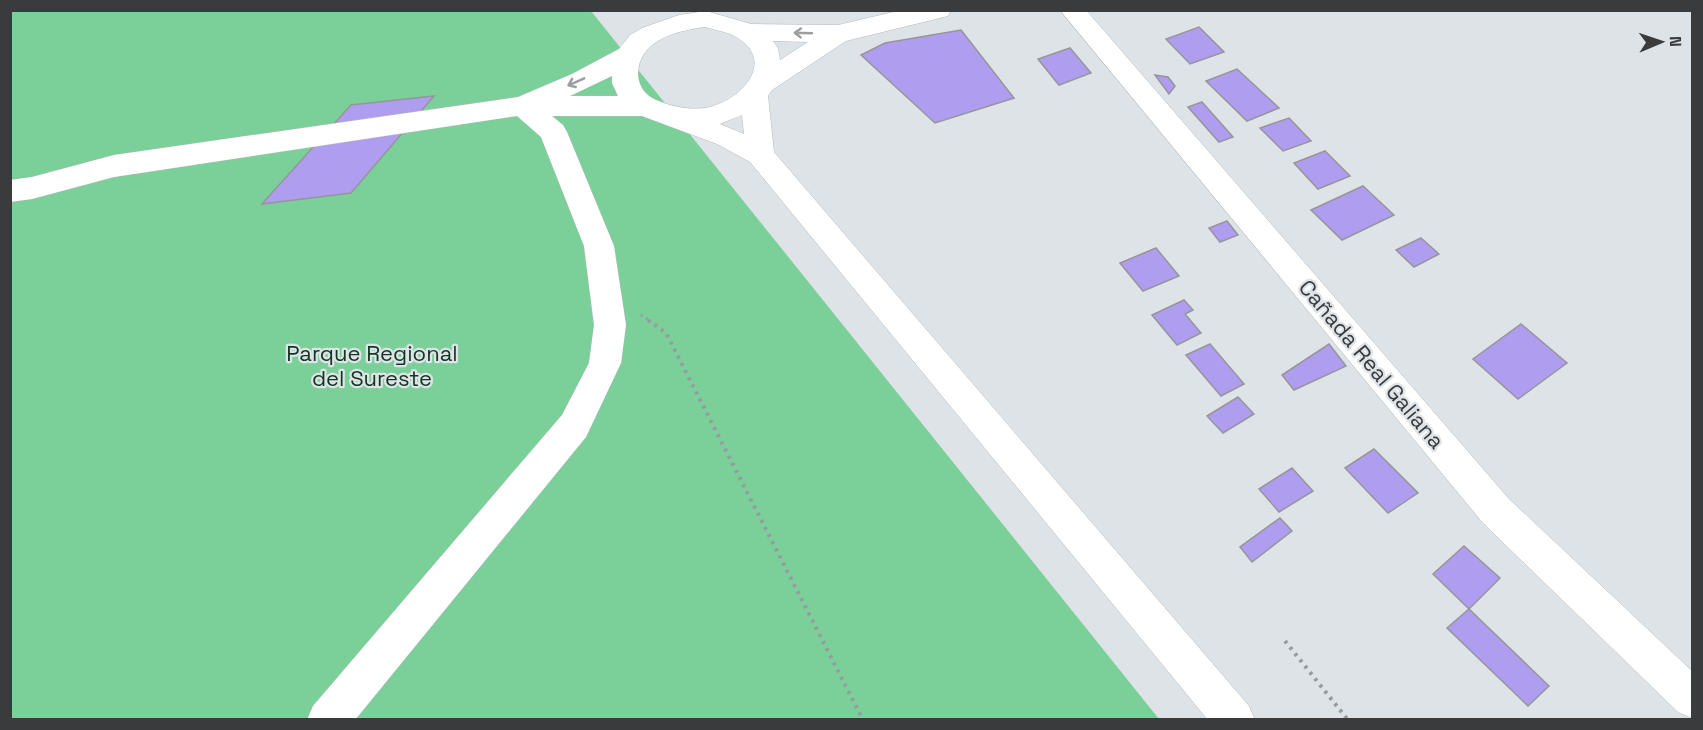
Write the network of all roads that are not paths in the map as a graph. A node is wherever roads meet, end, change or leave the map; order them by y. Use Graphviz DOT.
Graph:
graph roads {
  1 [pos="651,10"];
  2 [pos="702,10"];
  3 [pos="939,10"];
  4 [pos="1072,10"];
  5 [pos="739,27"];
  6 [pos="838,34"];
  7 [pos="634,48"];
  8 [pos="760,89"];
  9 [pos="522,106"];
  10 [pos="653,111"];
  11 [pos="760,155"];
  12 [pos="18,193"];
  13 [pos="1692,698"];
  14 [pos="327,720"];
  15 [pos="1235,720"];
  1 -- 7 [label="street"];
  2 -- 5 [label="street"];
  3 -- 6 [label="street"];
  4 -- 13 [label="street, Cañada Real Galiana"];
  6 -- 5 [label="street, one-way"];
  5 -- 7 [label="street"];
  5 -- 8 [label="street"];
  6 -- 8 [label="street"];
  7 -- 9 [label="street, one-way"];
  7 -- 10 [label="street"];
  8 -- 10 [label="street"];
  8 -- 11 [label="street"];
  9 -- 10 [label="street"];
  9 -- 12 [label="street"];
  9 -- 14 [label="street"];
  10 -- 11 [label="street"];
  11 -- 15 [label="street"];
}
